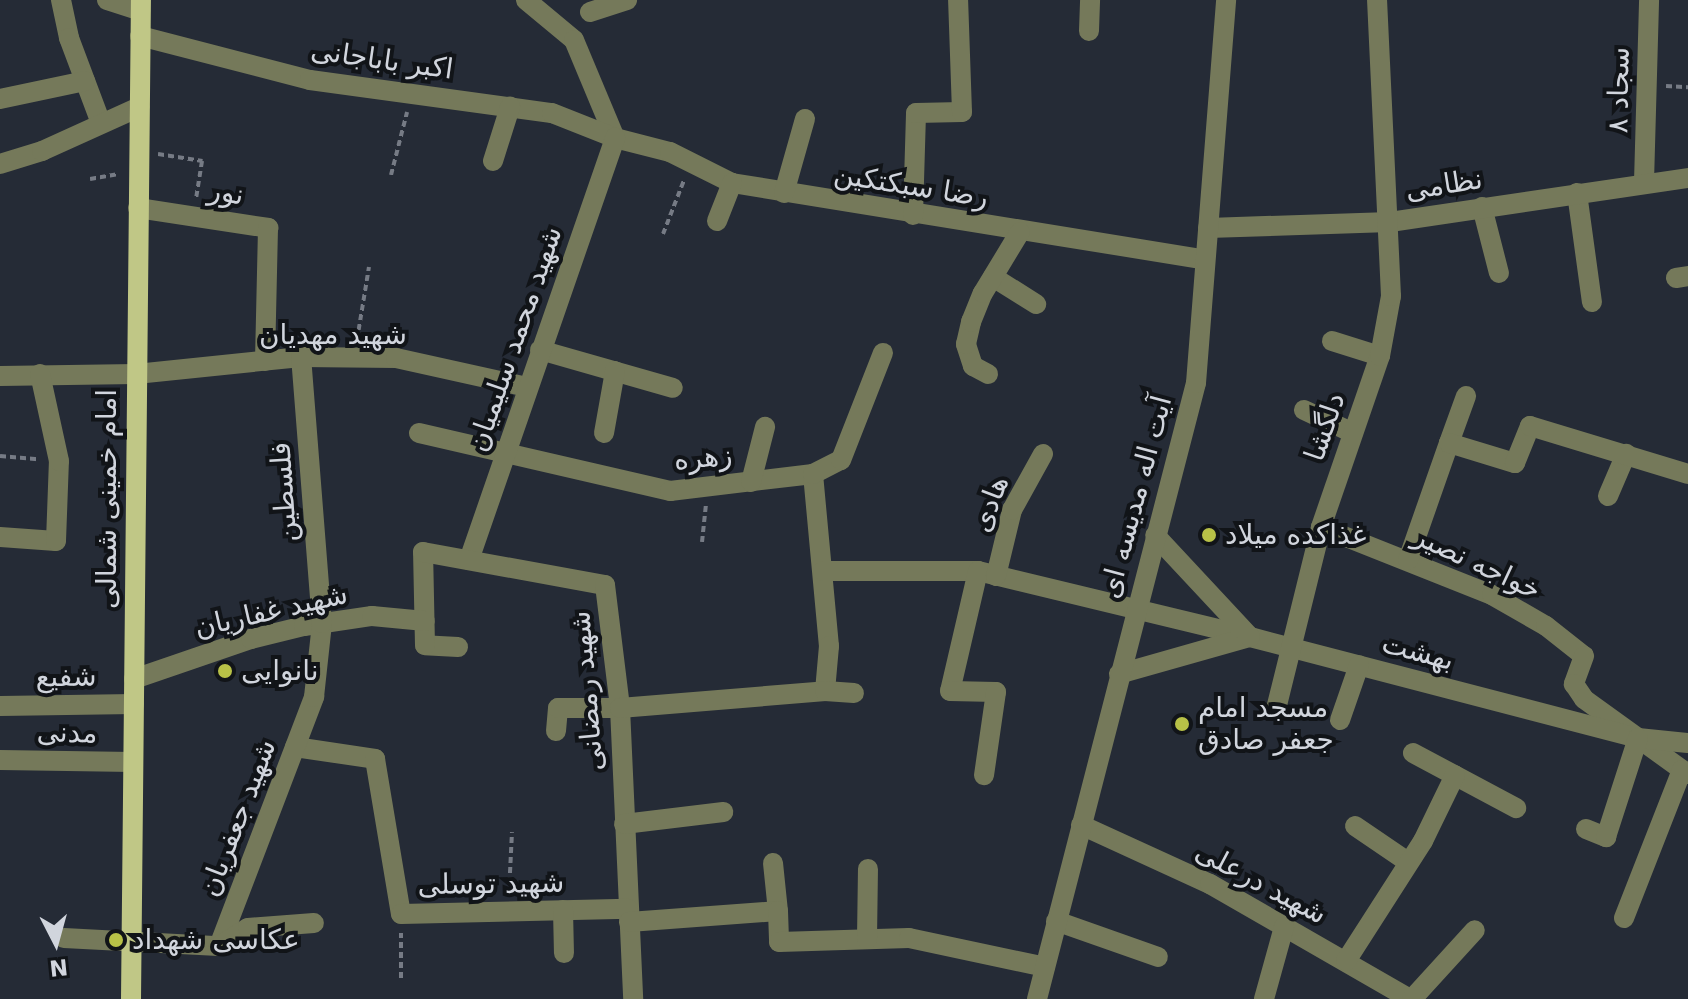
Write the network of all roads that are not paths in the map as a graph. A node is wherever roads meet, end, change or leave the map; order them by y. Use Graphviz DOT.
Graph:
graph roads {
  1 [pos="61,0"];
  2 [pos="107,0"];
  3 [pos="526,0"];
  4 [pos="627,0"];
  5 [pos="958,0"];
  6 [pos="1090,0"];
  7 [pos="1226,0"];
  8 [pos="1377,0"];
  9 [pos="1649,0"];
  10 [pos="140,6"];
  11 [pos="590,12"];
  12 [pos="1089,31"];
  13 [pos="140,36"];
  14 [pos="85,81"];
  15 [pos="0,99"];
  16 [pos="139,107"];
  17 [pos="510,107"];
  18 [pos="805,119"];
  19 [pos="101,123"];
  20 [pos="615,138"];
  21 [pos="493,161"];
  22 [pos="0,164"];
  23 [pos="1688,178"];
  24 [pos="1644,182"];
  25 [pos="732,183"];
  26 [pos="784,193"];
  27 [pos="1577,193"];
  28 [pos="1482,207"];
  29 [pos="138,208"];
  30 [pos="913,215"];
  31 [pos="717,221"];
  32 [pos="1390,222"];
  33 [pos="1208,228"];
  34 [pos="1020,232"];
  35 [pos="1205,260"];
  36 [pos="1499,273"];
  37 [pos="993,277"];
  38 [pos="1592,302"];
  39 [pos="1036,304"];
  40 [pos="1332,341"];
  41 [pos="540,350"];
  42 [pos="883,353"];
  43 [pos="1380,356"];
  44 [pos="301,357"];
  45 [pos="265,361"];
  46 [pos="615,371"];
  47 [pos="40,374"];
  48 [pos="136,374"];
  49 [pos="988,374"];
  50 [pos="0,376"];
  51 [pos="527,387"];
  52 [pos="673,388"];
  53 [pos="1466,396"];
  54 [pos="1304,410"];
  55 [pos="765,427"];
  56 [pos="419,433"];
  57 [pos="604,433"];
  58 [pos="1353,433"];
  59 [pos="1449,443"];
  60 [pos="1043,454"];
  61 [pos="1626,454"];
  62 [pos="504,455"];
  63 [pos="813,474"];
  64 [pos="1688,474"];
  65 [pos="751,482"];
  66 [pos="1608,496"];
  67 [pos="1321,527"];
  68 [pos="1155,535"];
  69 [pos="0,537"];
  70 [pos="469,560"];
  71 [pos="1408,560"];
  72 [pos="823,571"];
  73 [pos="987,573"];
  74 [pos="1135,609"];
  75 [pos="425,621"];
  76 [pos="322,623"];
  77 [pos="1250,637"];
  78 [pos="458,647"];
  79 [pos="1291,648"];
  80 [pos="1359,665"];
  81 [pos="1119,674"];
  82 [pos="134,679"];
  83 [pos="825,691"];
  84 [pos="854,693"];
  85 [pos="134,704"];
  86 [pos="1277,705"];
  87 [pos="0,706"];
  88 [pos="620,708"];
  89 [pos="1340,720"];
  90 [pos="556,731"];
  91 [pos="1638,738"];
  92 [pos="1688,743"];
  93 [pos="295,747"];
  94 [pos="1413,753"];
  95 [pos="0,760"];
  96 [pos="133,762"];
  97 [pos="1685,772"];
  98 [pos="984,775"];
  99 [pos="1455,775"];
  100 [pos="1516,808"];
  101 [pos="723,812"];
  102 [pos="624,824"];
  103 [pos="1081,825"];
  104 [pos="1355,826"];
  105 [pos="1586,829"];
  106 [pos="1408,862"];
  107 [pos="773,863"];
  108 [pos="868,869"];
  109 [pos="563,910"];
  110 [pos="778,911"];
  111 [pos="628,915"];
  112 [pos="1624,918"];
  113 [pos="1056,921"];
  114 [pos="314,923"];
  115 [pos="1284,927"];
  116 [pos="1475,930"];
  117 [pos="64,938"];
  118 [pos="867,939"];
  119 [pos="131,944"];
  120 [pos="219,946"];
  121 [pos="564,953"];
  122 [pos="1158,957"];
  123 [pos="1346,961"];
  124 [pos="1045,967"];
  125 [pos="131,999"];
  126 [pos="633,999"];
  127 [pos="1037,999"];
  128 [pos="1264,999"];
  129 [pos="1411,999"];
  1 -- 14 [label="street"];
  2 -- 10 [label="street"];
  3 -- 20 [label="street"];
  4 -- 11 [label="street"];
  5 -- 30 [label="street"];
  6 -- 12 [label="street"];
  7 -- 33 [label="street, آیت اله مدیسه ای"];
  8 -- 32 [label="street, دلگشا"];
  9 -- 24 [label="street, سجاد ۸"];
  10 -- 13 [label="main road, امام خمینی شمالی"];
  13 -- 16 [label="main road, امام خمینی شمالی"];
  13 -- 17 [label="street, اکبر باباجانی"];
  14 -- 15 [label="street"];
  14 -- 19 [label="street"];
  16 -- 19 [label="street"];
  16 -- 29 [label="main road, امام خمینی شمالی"];
  17 -- 20 [label="street, اکبر باباجانی"];
  17 -- 21 [label="street"];
  18 -- 26 [label="street"];
  19 -- 22 [label="street"];
  20 -- 25 [label="street, رضا سبکتکین"];
  20 -- 41 [label="street, شهید محمد سلیمیان"];
  23 -- 24 [label="street, نظامی"];
  24 -- 27 [label="street, نظامی"];
  25 -- 26 [label="street, رضا سبکتکین"];
  25 -- 31 [label="street"];
  26 -- 30 [label="street, رضا سبکتکین"];
  27 -- 28 [label="street, نظامی"];
  27 -- 38 [label="street"];
  28 -- 32 [label="street, نظامی"];
  28 -- 36 [label="street"];
  29 -- 45 [label="street, نور"];
  29 -- 48 [label="main road, امام خمینی شمالی"];
  30 -- 34 [label="street, رضا سبکتکین"];
  32 -- 33 [label="street, نظامی"];
  32 -- 43 [label="street, دلگشا"];
  33 -- 35 [label="street, آیت اله مدیسه ای"];
  34 -- 35 [label="street, رضا سبکتکین"];
  34 -- 37 [label="street"];
  35 -- 68 [label="street, آیت اله مدیسه ای"];
  37 -- 39 [label="street"];
  37 -- 49 [label="street"];
  40 -- 43 [label="street"];
  41 -- 46 [label="street"];
  41 -- 51 [label="street, شهید محمد سلیمیان"];
  42 -- 63 [label="street"];
  43 -- 58 [label="street, دلگشا"];
  44 -- 45 [label="street, شهید مهدیان"];
  44 -- 51 [label="street, شهید مهدیان"];
  44 -- 76 [label="street, فلسطین"];
  45 -- 48 [label="street, شهید مهدیان"];
  46 -- 52 [label="street"];
  46 -- 57 [label="street"];
  47 -- 48 [label="street, شهید مهدیان"];
  47 -- 50 [label="street, شهید مهدیان"];
  47 -- 69 [label="street"];
  48 -- 82 [label="main road, امام خمینی شمالی"];
  51 -- 62 [label="street, شهید محمد سلیمیان"];
  53 -- 59 [label="street"];
  54 -- 58 [label="street"];
  55 -- 65 [label="street"];
  56 -- 62 [label="street, زهره"];
  58 -- 67 [label="street, دلگشا"];
  59 -- 61 [label="street"];
  59 -- 71 [label="street"];
  60 -- 73 [label="street, هادی"];
  61 -- 64 [label="street"];
  61 -- 66 [label="street"];
  62 -- 65 [label="street, زهره"];
  62 -- 70 [label="street, شهید محمد سلیمیان"];
  63 -- 65 [label="street, زهره"];
  63 -- 72 [label="street"];
  67 -- 71 [label="street, خواجه نصیر"];
  67 -- 79 [label="street, دلگشا"];
  68 -- 74 [label="street, آیت اله مدیسه ای"];
  68 -- 77 [label="street"];
  70 -- 75 [label="street, شهید رمضانی"];
  70 -- 88 [label="street, شهید رمضانی"];
  71 -- 91 [label="street, خواجه نصیر"];
  72 -- 73 [label="street"];
  72 -- 83 [label="street"];
  73 -- 74 [label="street"];
  73 -- 98 [label="street, هادی"];
  74 -- 77 [label="street, بهشت"];
  74 -- 81 [label="street, آیت اله مدیسه ای"];
  75 -- 76 [label="street, شهید غفاریان"];
  75 -- 78 [label="street"];
  76 -- 82 [label="street, شهید غفاریان"];
  76 -- 93 [label="street, شهید جعفریان"];
  77 -- 79 [label="street, بهشت"];
  77 -- 81 [label="street"];
  79 -- 80 [label="street, بهشت"];
  79 -- 86 [label="street, دلگشا"];
  80 -- 89 [label="street"];
  80 -- 91 [label="street, بهشت"];
  81 -- 103 [label="street, آیت اله مدیسه ای"];
  82 -- 85 [label="main road, امام خمینی شمالی"];
  83 -- 84 [label="street"];
  83 -- 88 [label="street"];
  85 -- 87 [label="street, شفیع"];
  85 -- 96 [label="main road, امام خمینی شمالی"];
  88 -- 90 [label="street"];
  88 -- 102 [label="street, شهید رمضانی"];
  91 -- 92 [label="street, بهشت"];
  91 -- 97 [label="street"];
  91 -- 105 [label="street"];
  93 -- 109 [label="street, شهید توسلی"];
  93 -- 120 [label="street, شهید جعفریان"];
  94 -- 99 [label="street"];
  95 -- 96 [label="street, مدنی"];
  96 -- 119 [label="main road, امام خمینی شمالی"];
  97 -- 112 [label="street"];
  99 -- 100 [label="street"];
  99 -- 106 [label="street"];
  101 -- 102 [label="street"];
  102 -- 111 [label="street, شهید رمضانی"];
  103 -- 113 [label="street, آیت اله مدیسه ای"];
  103 -- 115 [label="street, شهید درعلی"];
  104 -- 106 [label="street"];
  106 -- 123 [label="street"];
  107 -- 110 [label="street"];
  108 -- 118 [label="street"];
  109 -- 111 [label="street, شهید توسلی"];
  109 -- 121 [label="street"];
  110 -- 111 [label="street, شهید توسلی"];
  110 -- 118 [label="street"];
  111 -- 126 [label="street, شهید رمضانی"];
  113 -- 122 [label="street"];
  113 -- 124 [label="street, آیت اله مدیسه ای"];
  114 -- 120 [label="street"];
  115 -- 123 [label="street, شهید درعلی"];
  115 -- 128 [label="street"];
  116 -- 129 [label="street"];
  117 -- 119 [label="street"];
  118 -- 124 [label="street"];
  119 -- 120 [label="street"];
  119 -- 125 [label="main road, امام خمینی شمالی"];
  123 -- 129 [label="street, شهید درعلی"];
  124 -- 127 [label="street, آیت اله مدیسه ای"];
}
